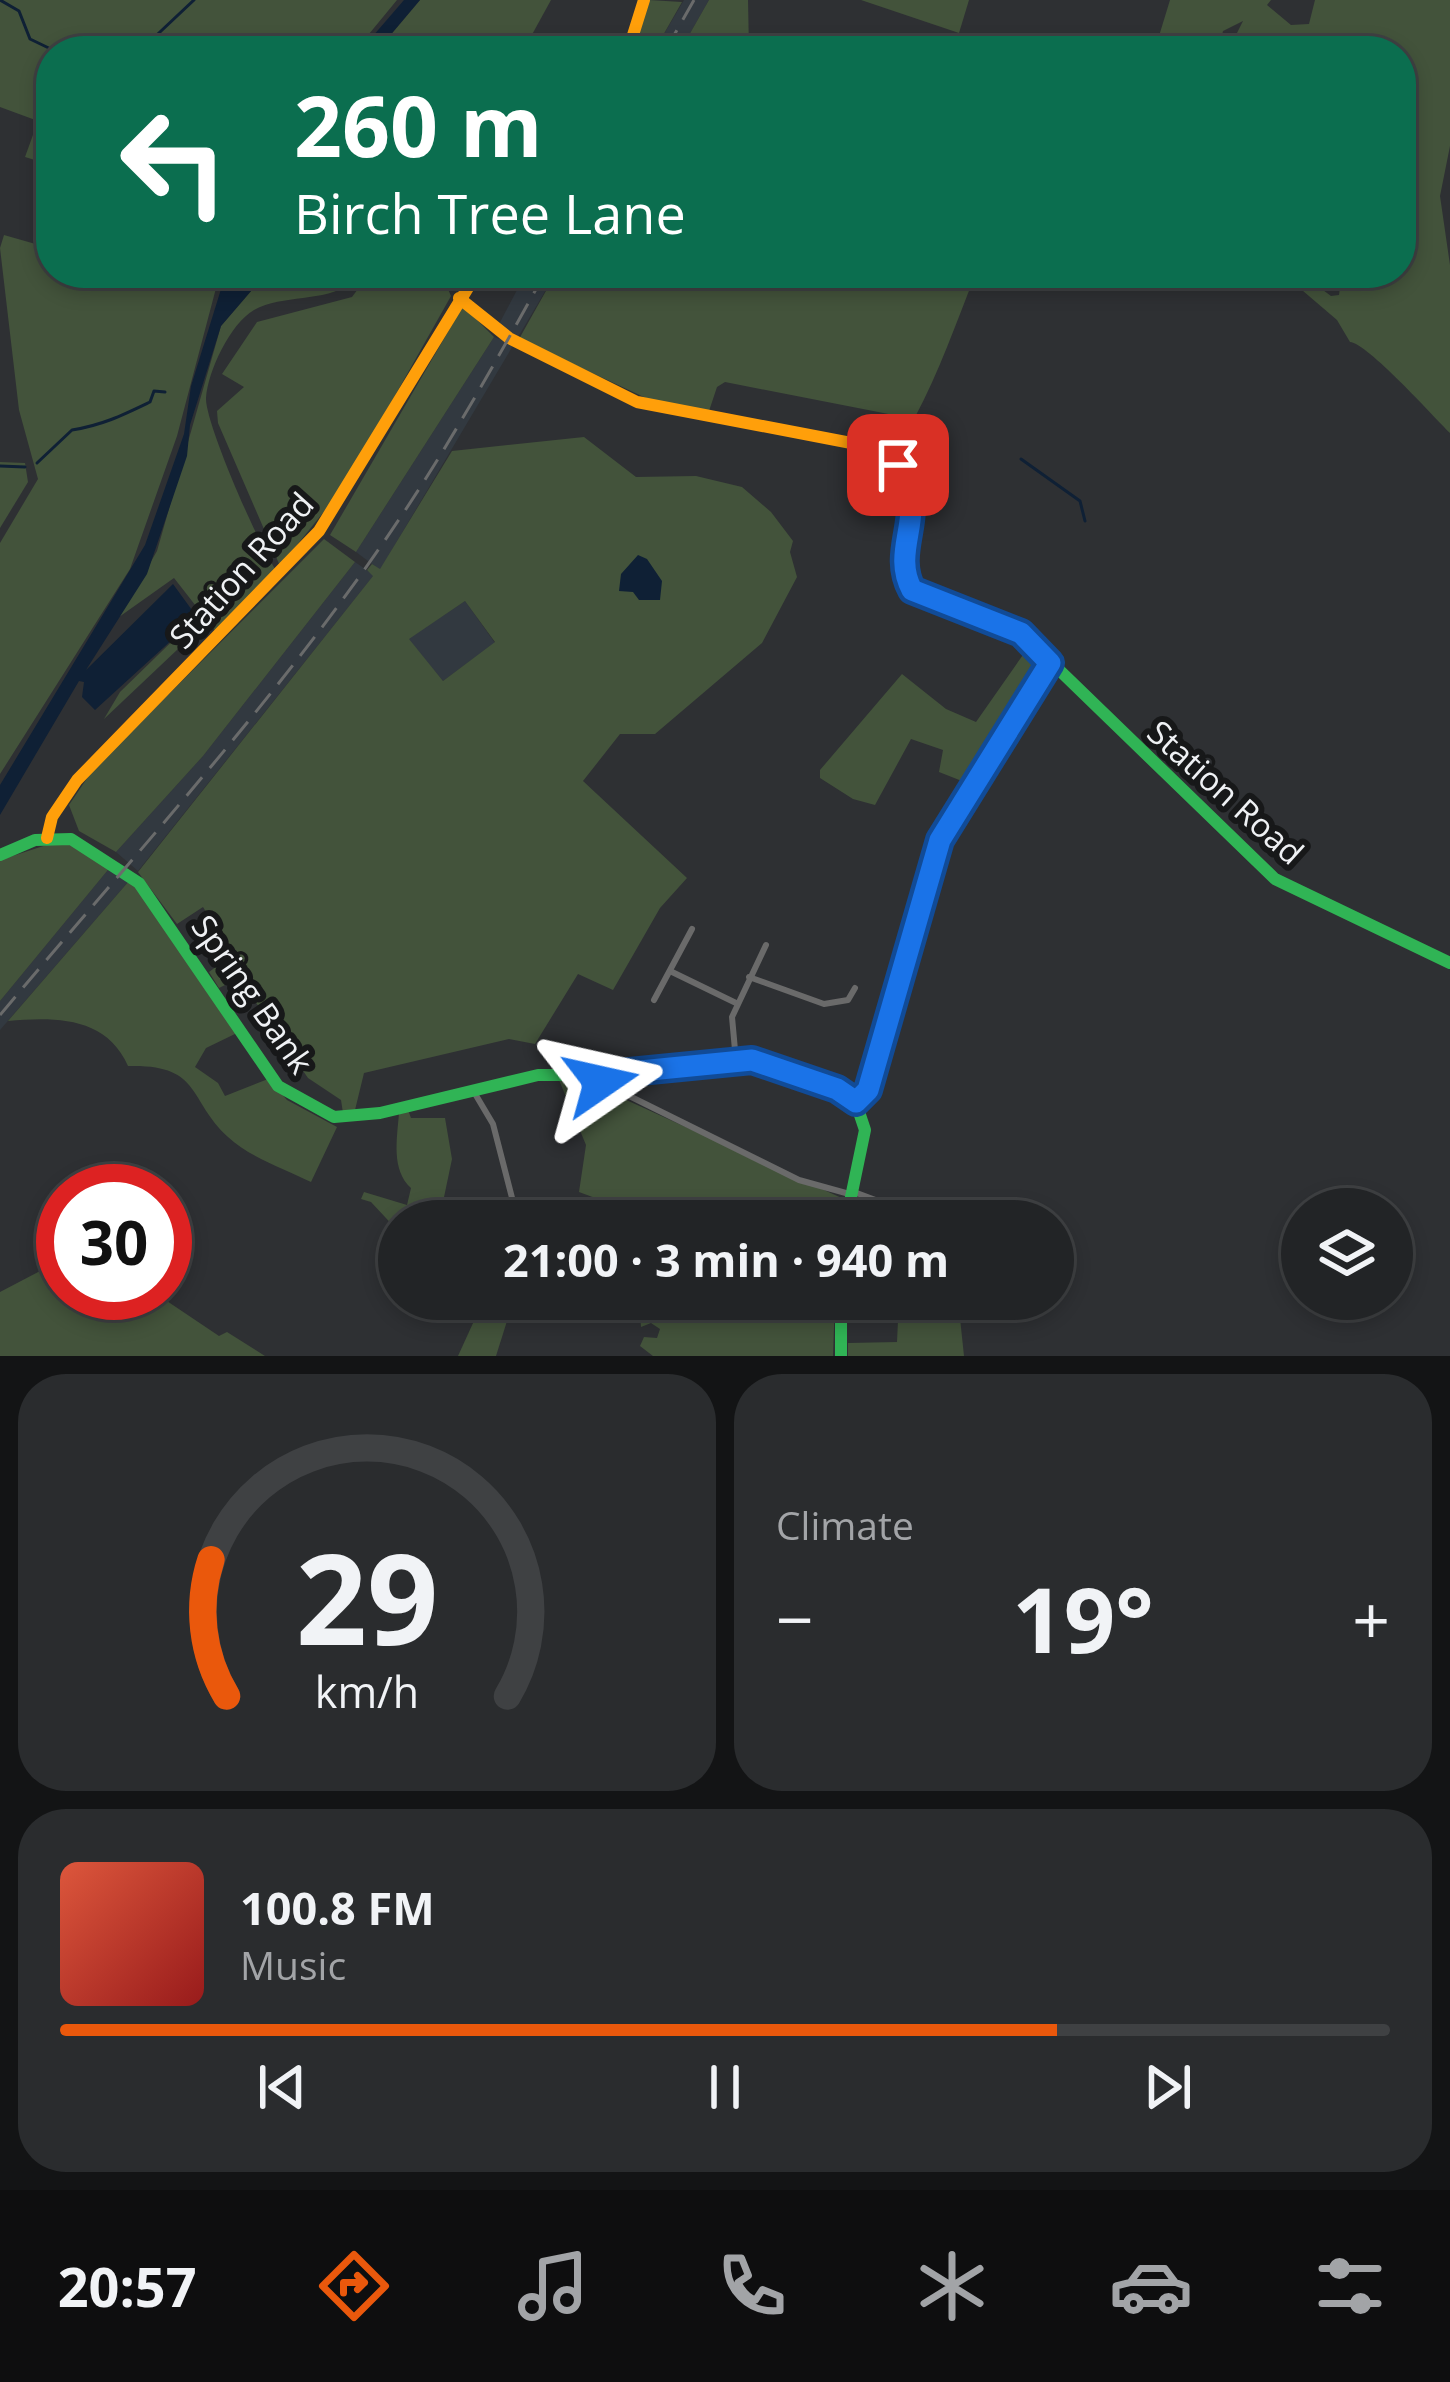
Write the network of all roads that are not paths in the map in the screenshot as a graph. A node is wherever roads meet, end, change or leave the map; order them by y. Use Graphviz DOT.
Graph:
graph roads {
  1 [pos="644,0"];
  2 [pos="633,36"];
  3 [pos="466,288"];
  4 [pos="459,298"];
  5 [pos="1050,663"];
  6 [pos="47,838"];
  7 [pos="0,855"];
  8 [pos="692,929"];
  9 [pos="766,945"];
  10 [pos="1450,963"];
  11 [pos="670,971"];
  12 [pos="749,976"];
  13 [pos="855,988"];
  14 [pos="654,1000"];
  15 [pos="736,1003"];
  16 [pos="736,1061"];
  17 [pos="599,1075"];
  18 [pos="474,1092"];
  19 [pos="856,1102"];
  20 [pos="854,1193"];
  21 [pos="513,1200"];
  22 [pos="852,1200"];
  23 [pos="874,1200"];
  24 [pos="841,1320"];
  25 [pos="841,1356"];
  1 -- 2 [label="street"];
  3 -- 4 [label="street, Station Road"];
  4 -- 5 [label="street, Station Road"];
  4 -- 6 [label="street, Station Road"];
  5 -- 10 [label="street, Station Road"];
  5 -- 19 [label="street"];
  6 -- 7 [label="street"];
  6 -- 18 [label="street, Spring Bank"];
  8 -- 11 [label="street"];
  9 -- 12 [label="street"];
  11 -- 14 [label="street"];
  11 -- 15 [label="street"];
  12 -- 13 [label="street"];
  12 -- 15 [label="street"];
  15 -- 16 [label="street"];
  16 -- 17 [label="street, Spring Bank"];
  16 -- 19 [label="street, Spring Bank"];
  17 -- 18 [label="street, Spring Bank"];
  17 -- 20 [label="street"];
  18 -- 21 [label="street"];
  19 -- 20 [label="street"];
  20 -- 22 [label="street"];
  20 -- 23 [label="street"];
  24 -- 25 [label="street"];
}
